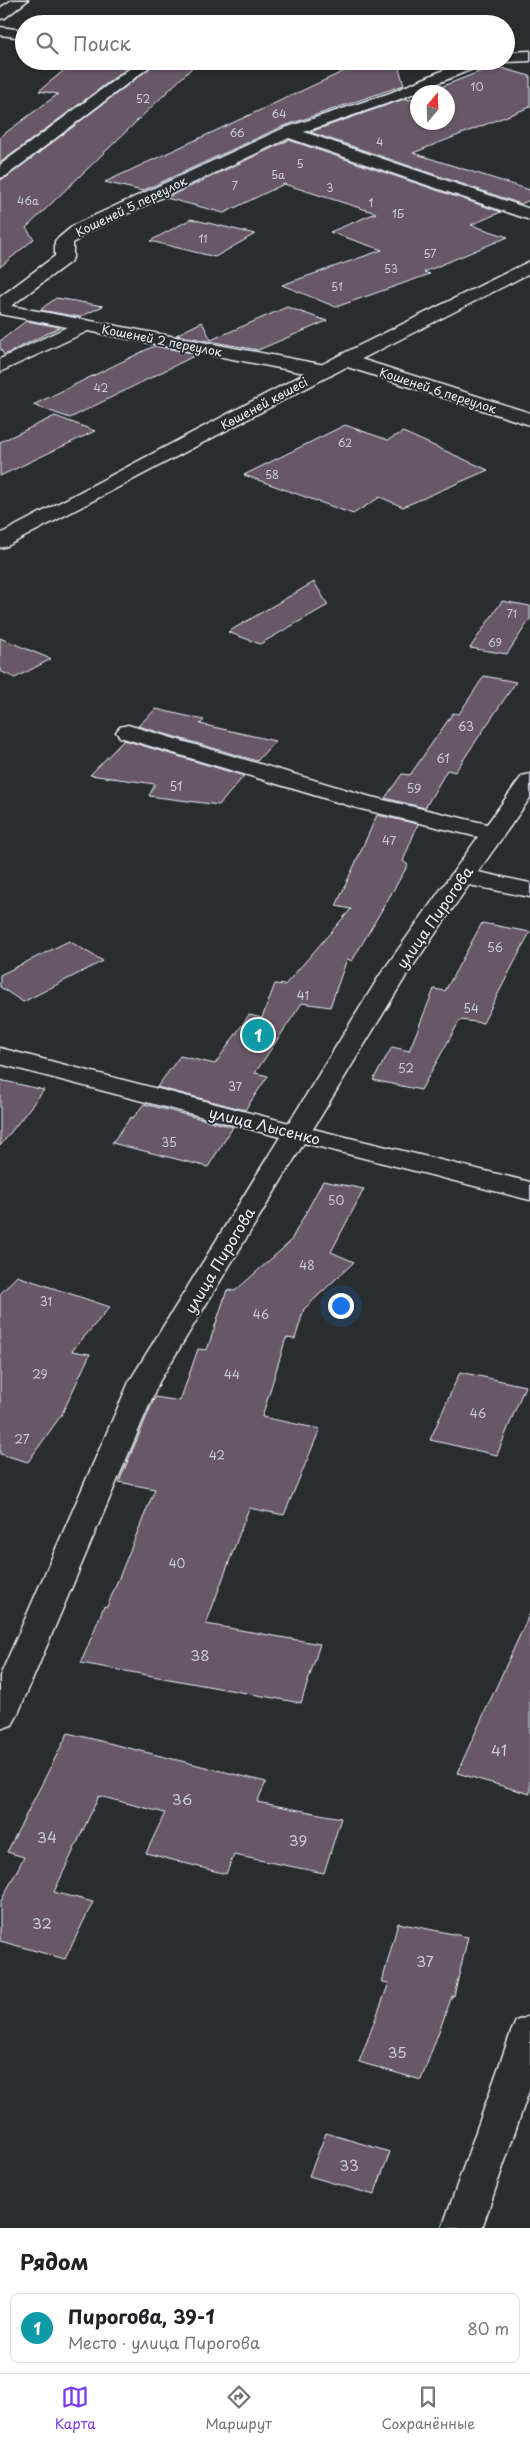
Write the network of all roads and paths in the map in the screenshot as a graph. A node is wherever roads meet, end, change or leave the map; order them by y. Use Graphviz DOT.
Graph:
graph roads {
  1 [pos="21,0"];
  2 [pos="0,15"];
  3 [pos="0,31"];
  4 [pos="15,33"];
  5 [pos="530,56"];
  6 [pos="515,57"];
  7 [pos="138,70"];
  8 [pos="457,70"];
  9 [pos="288,132"];
  10 [pos="0,173"];
  11 [pos="530,215"];
  12 [pos="530,266"];
  13 [pos="0,305"];
  14 [pos="0,309"];
  15 [pos="86,325"];
  16 [pos="345,360"];
  17 [pos="0,366"];
  18 [pos="325,371"];
  19 [pos="530,419"];
  20 [pos="0,542"];
  21 [pos="128,732"];
  22 [pos="530,781"];
  23 [pos="493,833"];
  24 [pos="463,876"];
  25 [pos="530,890"];
  26 [pos="0,1056"];
  27 [pos="296,1134"];
  28 [pos="530,1191"];
  29 [pos="0,1716"];
  30 [pos="530,2032"];
  31 [pos="462,2228"];
  1 -- 2 [label="street"];
  3 -- 4 [label="street"];
  5 -- 6 [label="street"];
  7 -- 10 [label="street"];
  8 -- 9 [label="street, Кошеней 5 переулок"];
  9 -- 11 [label="street"];
  9 -- 13 [label="street, Кошеней 5 переулок"];
  12 -- 16 [label="street, Көшеней көшесі"];
  14 -- 15 [label="street, Кошеней 2 переулок"];
  15 -- 17 [label="street"];
  15 -- 18 [label="street, Кошеней 2 переулок"];
  16 -- 18 [label="street, Көшеней көшесі"];
  16 -- 19 [label="street, Кошеней 6 переулок"];
  18 -- 20 [label="street, Көшеней көшесі"];
  21 -- 23 [label="street"];
  22 -- 23 [label="street, улица Пирогова"];
  23 -- 24 [label="street, улица Пирогова"];
  24 -- 25 [label="street"];
  24 -- 27 [label="street, улица Пирогова"];
  26 -- 27 [label="street, улица Лысенко"];
  27 -- 28 [label="street, улица Лысенко"];
  27 -- 29 [label="street, улица Пирогова"];
  30 -- 31 [label="street"];
}
